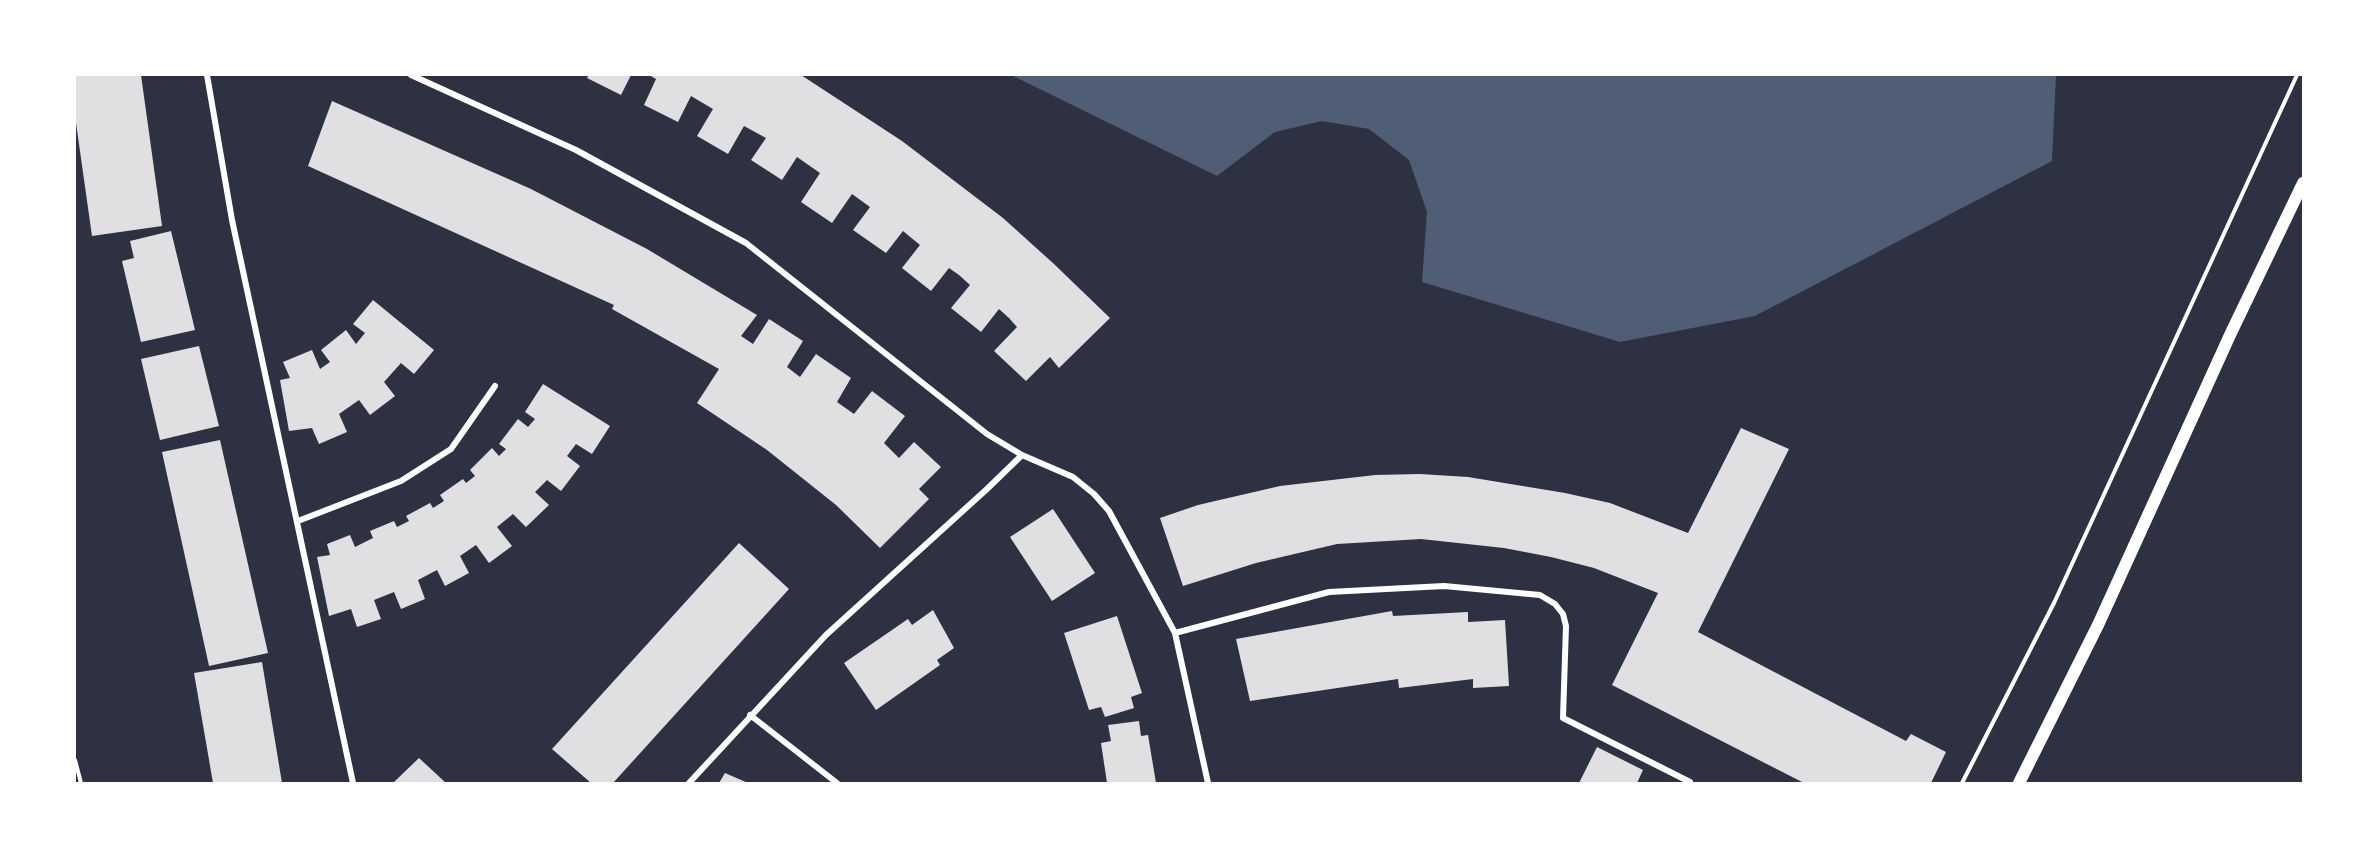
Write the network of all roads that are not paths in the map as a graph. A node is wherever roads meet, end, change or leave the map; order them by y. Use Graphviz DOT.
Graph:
graph roads {
  1 [pos="207,75"];
  2 [pos="411,75"];
  3 [pos="2303,183"];
  4 [pos="495,386"];
  5 [pos="1022,455"];
  6 [pos="298,521"];
  7 [pos="1175,633"];
  8 [pos="750,715"];
  9 [pos="1690,782"];
  10 [pos="353,783"];
  11 [pos="689,783"];
  12 [pos="837,783"];
  13 [pos="1208,783"];
  14 [pos="2019,783"];
  1 -- 6 [label="street"];
  2 -- 5 [label="street"];
  3 -- 14 [label="main road"];
  4 -- 6 [label="street"];
  5 -- 7 [label="street"];
  5 -- 8 [label="street"];
  6 -- 10 [label="street"];
  7 -- 9 [label="street"];
  7 -- 13 [label="street"];
  8 -- 11 [label="street"];
  8 -- 12 [label="street"];
}
